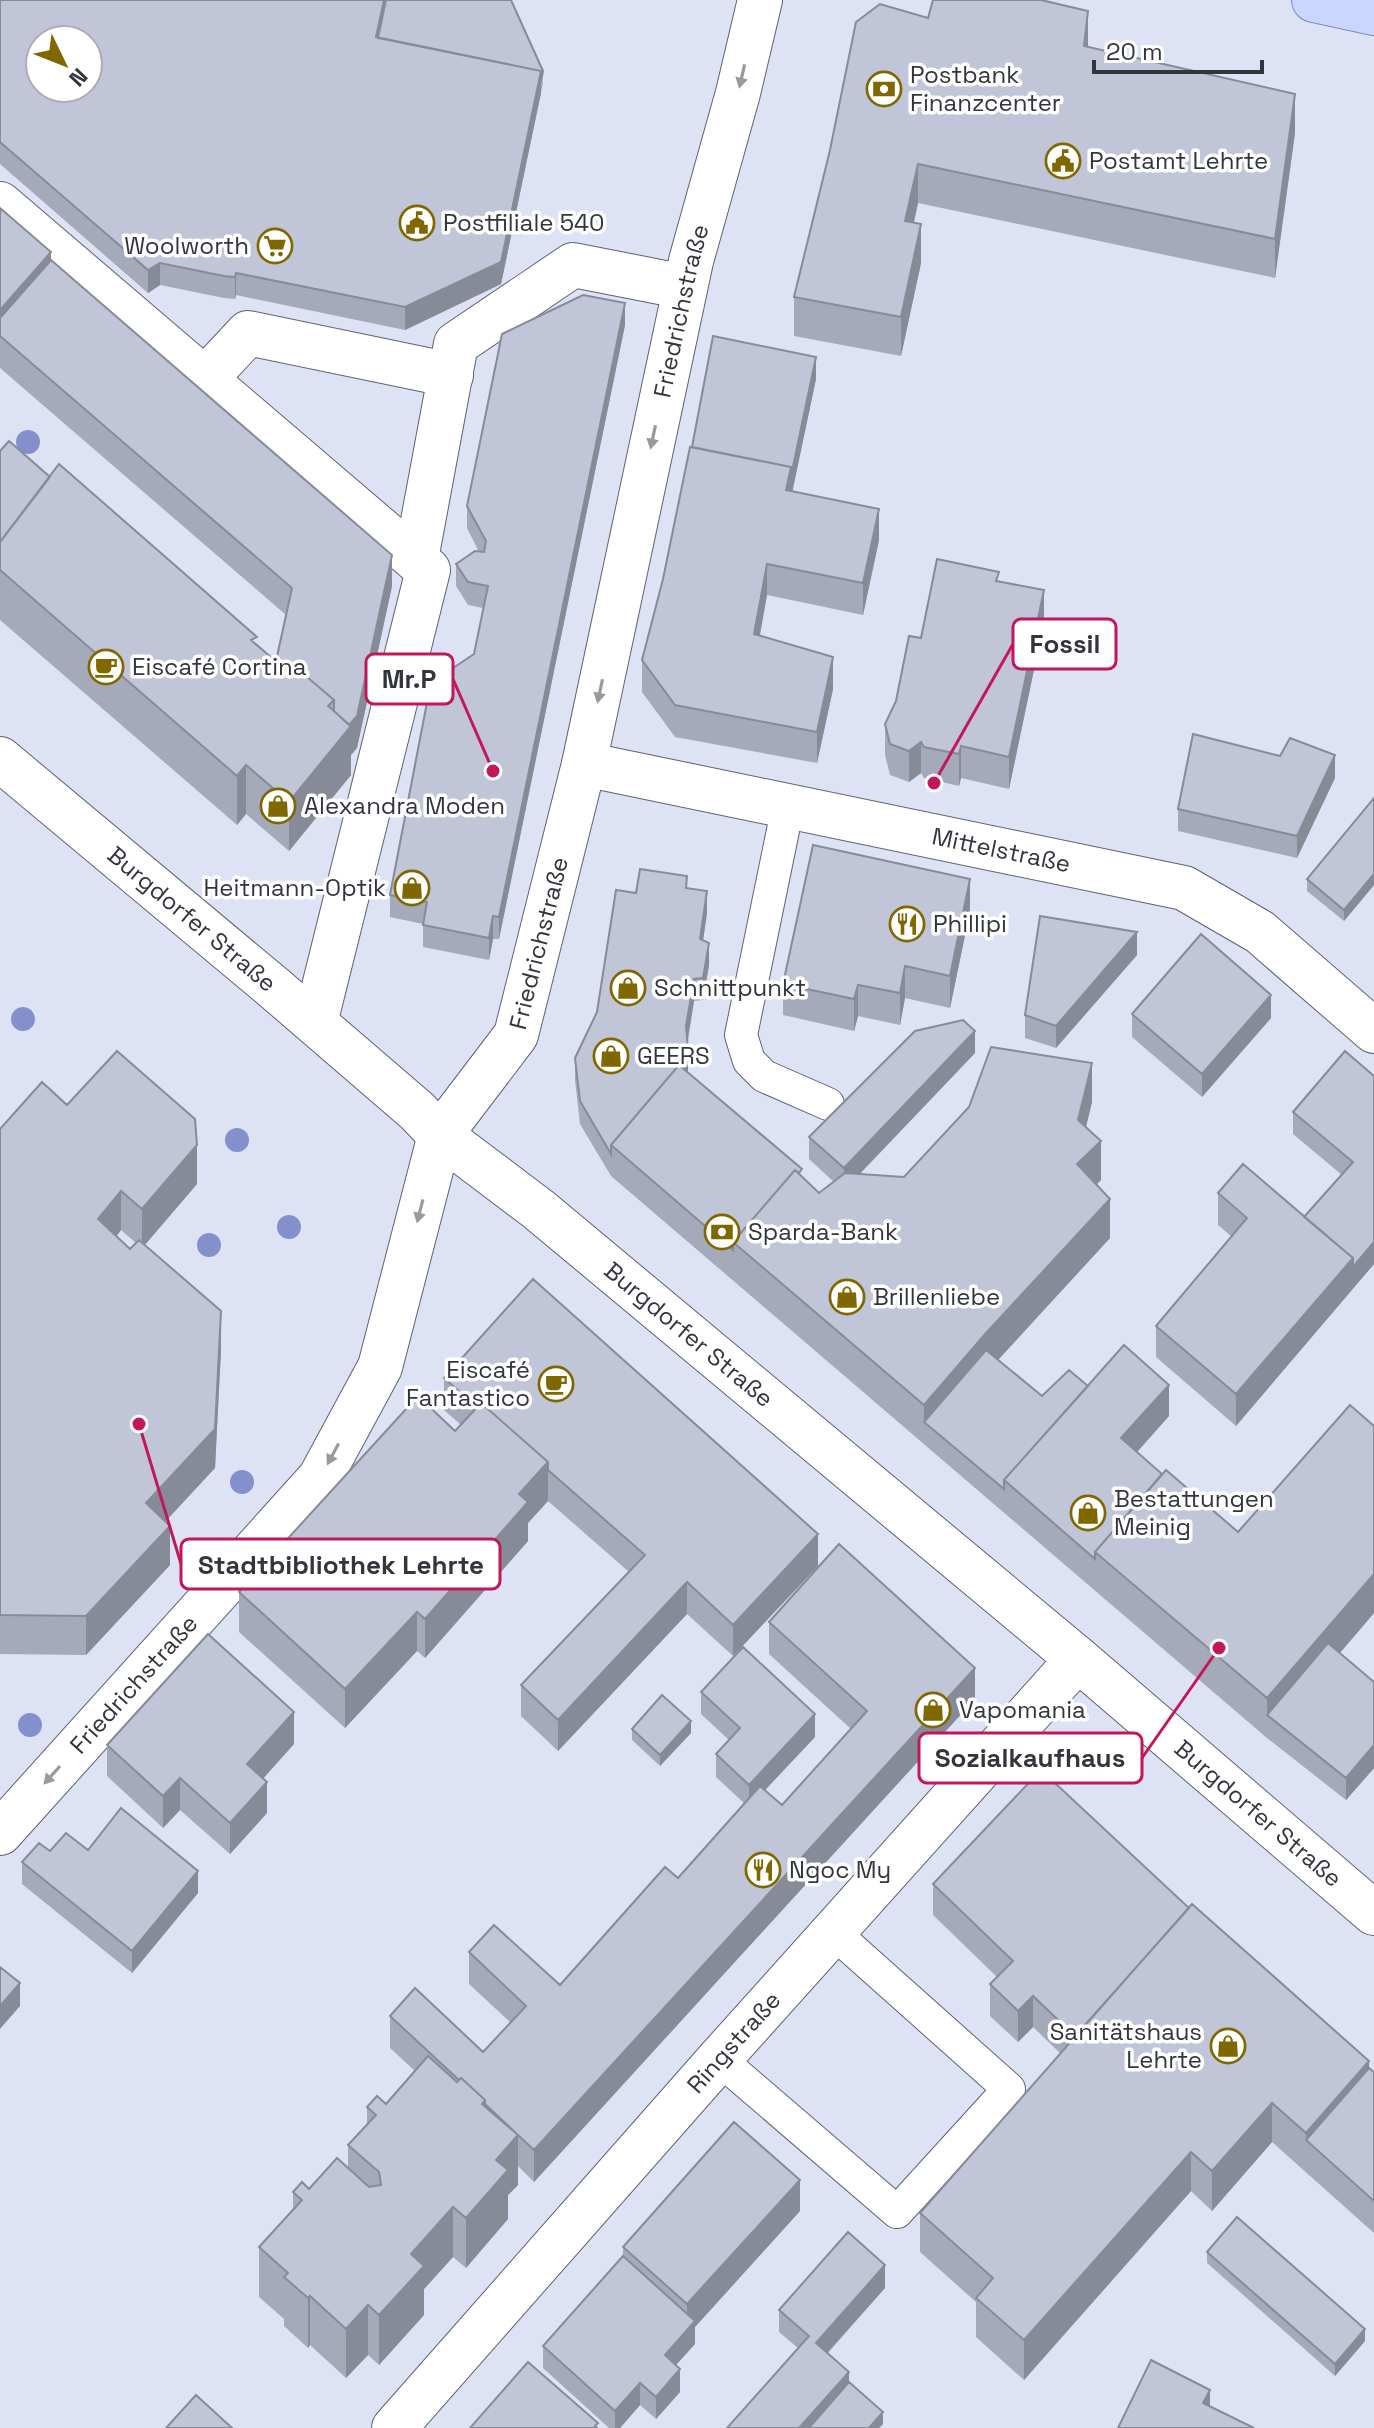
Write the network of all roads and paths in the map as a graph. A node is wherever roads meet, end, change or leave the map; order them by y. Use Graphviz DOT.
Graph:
graph roads {
  1 [pos="760,0"];
  2 [pos="1314,0"];
  3 [pos="1374,13"];
  4 [pos="0,204"];
  5 [pos="685,287"];
  6 [pos="451,375"];
  7 [pos="205,379"];
  8 [pos="416,559"];
  9 [pos="0,759"];
  10 [pos="584,764"];
  11 [pos="788,806"];
  12 [pos="315,1023"];
  13 [pos="1374,1031"];
  14 [pos="828,1104"];
  15 [pos="440,1135"];
  16 [pos="1078,1659"];
  17 [pos="0,1833"];
  18 [pos="1374,1913"];
  19 [pos="833,1932"];
  20 [pos="719,2059"];
  21 [pos="394,2428"];
  1 -- 5 [label="street, Friedrichstraße, one-way"];
  2 -- 3 [label="main road"];
  4 -- 7 [label="street"];
  5 -- 6 [label="street"];
  5 -- 10 [label="street, Friedrichstraße, one-way"];
  6 -- 7 [label="street"];
  6 -- 8 [label="street"];
  7 -- 8 [label="street"];
  8 -- 12 [label="street"];
  9 -- 12 [label="street, Burgdorfer Straße"];
  10 -- 11 [label="street, Mittelstraße"];
  10 -- 15 [label="street, Friedrichstraße"];
  11 -- 13 [label="street, Mittelstraße"];
  11 -- 14 [label="lane"];
  12 -- 15 [label="street, Burgdorfer Straße"];
  15 -- 16 [label="street, Burgdorfer Straße"];
  15 -- 17 [label="street, Friedrichstraße, one-way"];
  16 -- 18 [label="street, Burgdorfer Straße"];
  16 -- 19 [label="street, Ringstraße"];
  19 -- 20 [label="street, Ringstraße"];
  19 -- 20 [label="lane"];
  20 -- 21 [label="street, Ringstraße"];
}
